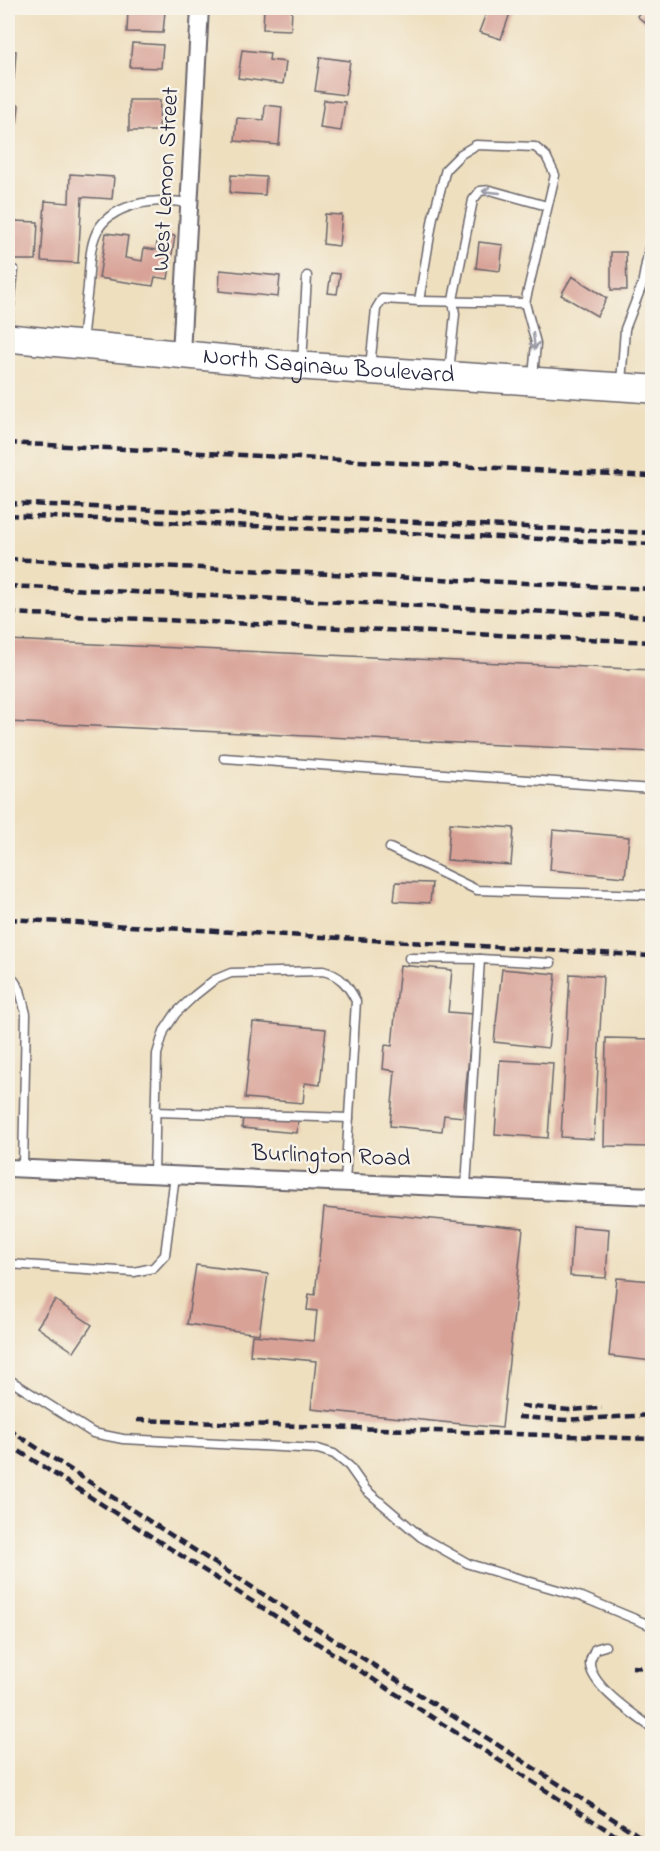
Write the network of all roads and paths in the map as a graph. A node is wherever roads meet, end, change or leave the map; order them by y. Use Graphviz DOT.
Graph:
graph roads {
  1 [pos="200,8"];
  2 [pos="189,203"];
  3 [pos="547,206"];
  4 [pos="652,232"];
  5 [pos="8,268"];
  6 [pos="307,276"];
  7 [pos="453,300"];
  8 [pos="419,301"];
  9 [pos="525,303"];
  10 [pos="8,321"];
  11 [pos="8,338"];
  12 [pos="82,344"];
  13 [pos="181,354"];
  14 [pos="302,366"];
  15 [pos="370,370"];
  16 [pos="449,376"];
  17 [pos="533,381"];
  18 [pos="621,388"];
  19 [pos="652,390"];
  20 [pos="224,758"];
  21 [pos="652,789"];
  22 [pos="390,848"];
  23 [pos="652,895"];
  24 [pos="409,958"];
  25 [pos="480,959"];
  26 [pos="550,963"];
  27 [pos="8,971"];
  28 [pos="155,1112"];
  29 [pos="349,1118"];
  30 [pos="15,1168"];
  31 [pos="154,1173"];
  32 [pos="175,1174"];
  33 [pos="345,1182"];
  34 [pos="466,1187"];
  35 [pos="652,1196"];
  36 [pos="8,1264"];
  37 [pos="8,1379"];
  38 [pos="652,1625"];
  39 [pos="605,1646"];
  40 [pos="652,1728"];
  1 -- 2 [label="street, West Lemon Street"];
  2 -- 12 [label="lane"];
  2 -- 13 [label="street, West Lemon Street"];
  3 -- 7 [label="lane, one-way"];
  3 -- 8 [label="lane"];
  3 -- 9 [label="lane"];
  4 -- 18 [label="lane"];
  5 -- 10 [label="lane"];
  6 -- 14 [label="lane"];
  7 -- 8 [label="lane"];
  7 -- 9 [label="lane"];
  7 -- 16 [label="lane"];
  8 -- 15 [label="lane"];
  9 -- 17 [label="lane, one-way"];
  11 -- 12 [label="main road, North Saginaw Boulevard"];
  12 -- 13 [label="main road, North Saginaw Boulevard"];
  13 -- 14 [label="main road, North Saginaw Boulevard"];
  14 -- 15 [label="main road, North Saginaw Boulevard"];
  15 -- 16 [label="main road, North Saginaw Boulevard"];
  16 -- 17 [label="main road, North Saginaw Boulevard"];
  17 -- 18 [label="main road, North Saginaw Boulevard"];
  18 -- 19 [label="main road, North Saginaw Boulevard"];
  20 -- 21 [label="lane"];
  22 -- 23 [label="lane"];
  24 -- 25 [label="lane"];
  25 -- 26 [label="lane"];
  25 -- 34 [label="lane"];
  27 -- 30 [label="lane"];
  28 -- 29 [label="lane"];
  28 -- 29 [label="lane"];
  28 -- 31 [label="lane"];
  29 -- 33 [label="lane"];
  30 -- 31 [label="street, Burlington Road"];
  31 -- 32 [label="street, Burlington Road"];
  32 -- 33 [label="street, Burlington Road"];
  32 -- 36 [label="lane"];
  33 -- 34 [label="street, Burlington Road"];
  34 -- 35 [label="street, Burlington Road"];
  37 -- 38 [label="lane"];
  39 -- 40 [label="lane"];
}
